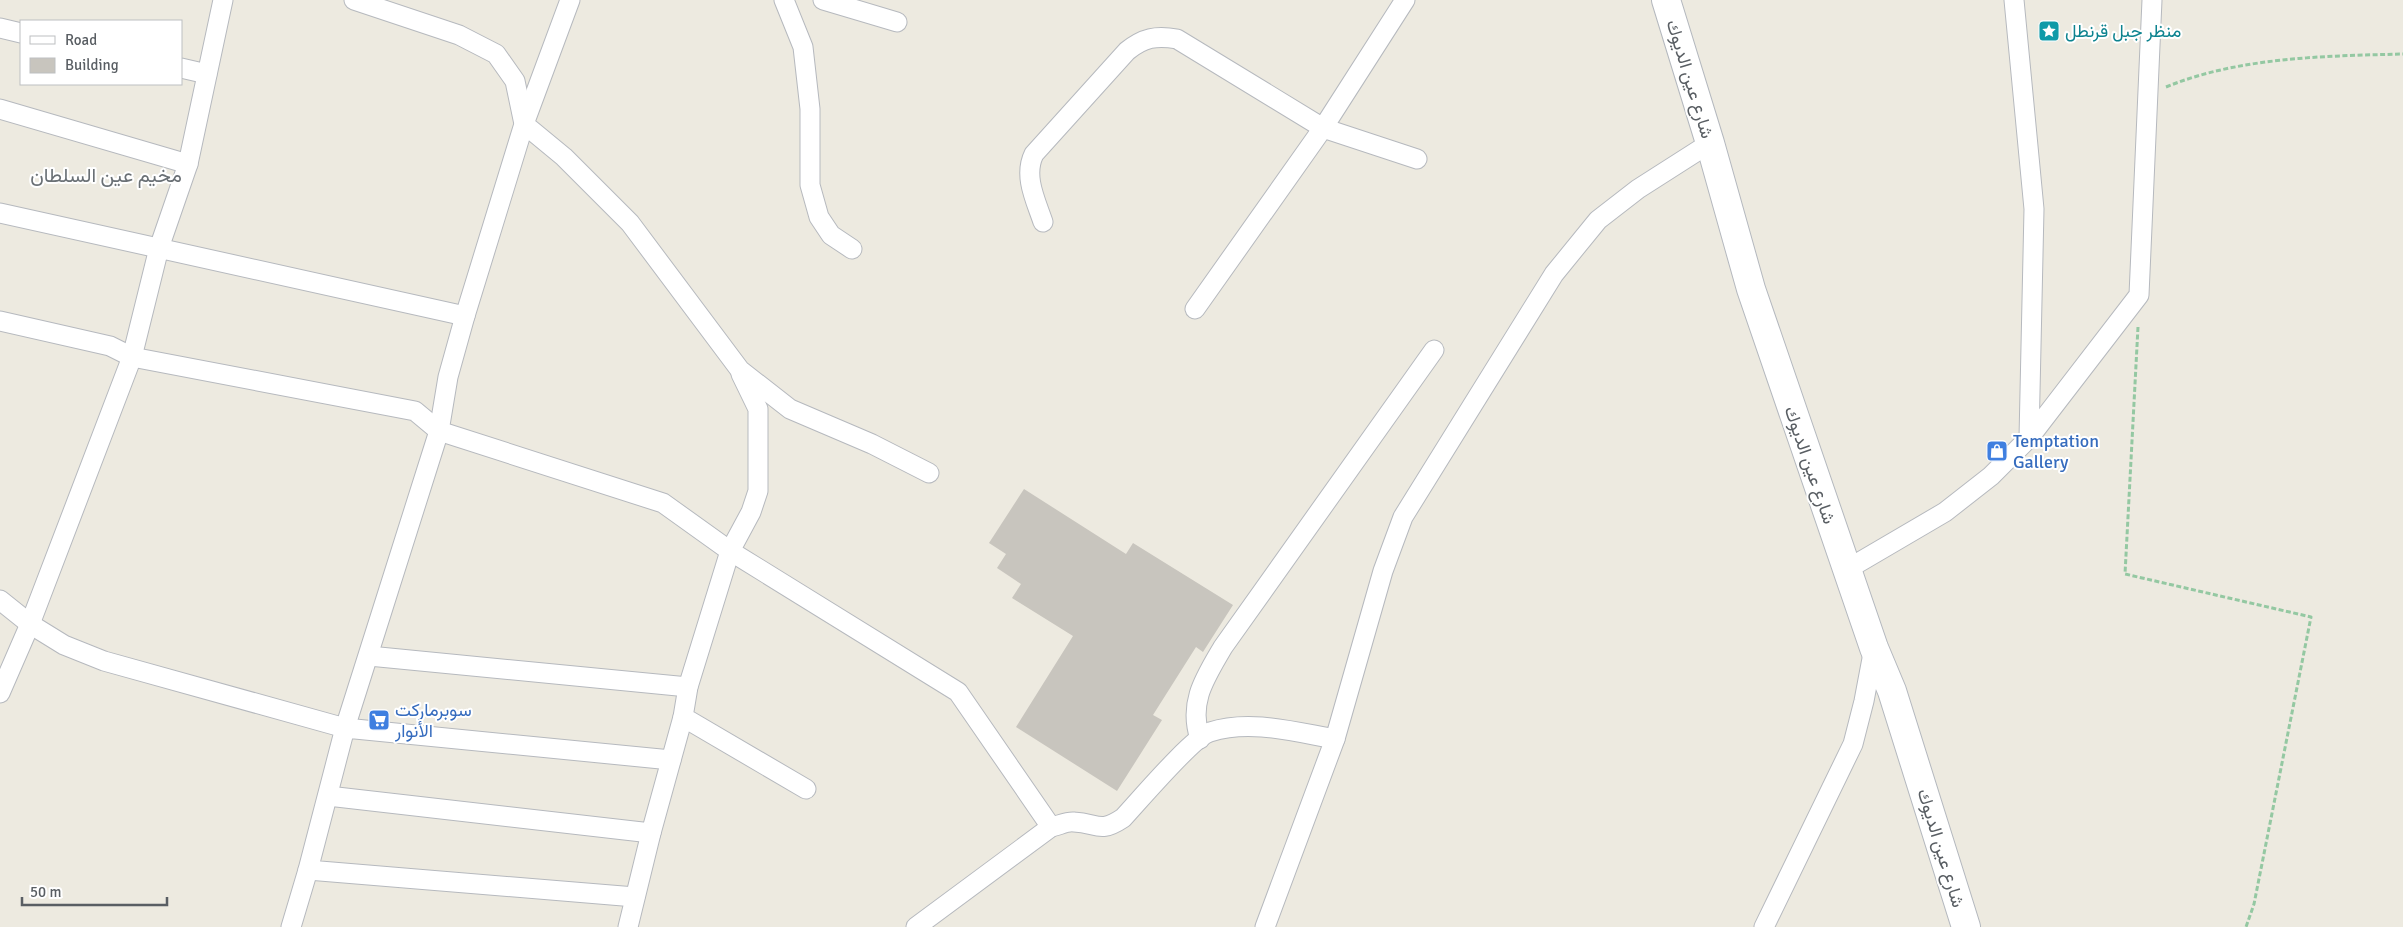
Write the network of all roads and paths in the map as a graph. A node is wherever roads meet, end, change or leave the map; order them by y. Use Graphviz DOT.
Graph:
graph roads {
  1 [pos="223,0"];
  2 [pos="354,0"];
  3 [pos="570,0"];
  4 [pos="784,0"];
  5 [pos="823,0"];
  6 [pos="1405,0"];
  7 [pos="1666,0"];
  8 [pos="2014,0"];
  9 [pos="2152,0"];
  10 [pos="897,22"];
  11 [pos="0,28"];
  12 [pos="20,33"];
  13 [pos="2403,54"];
  14 [pos="182,68"];
  15 [pos="207,74"];
  16 [pos="2149,94"];
  17 [pos="0,109"];
  18 [pos="524,124"];
  19 [pos="1323,128"];
  20 [pos="1710,143"];
  21 [pos="1417,159"];
  22 [pos="188,164"];
  23 [pos="0,213"];
  24 [pos="1043,222"];
  25 [pos="159,248"];
  26 [pos="852,250"];
  27 [pos="2139,296"];
  28 [pos="1195,309"];
  29 [pos="465,316"];
  30 [pos="0,321"];
  31 [pos="1434,350"];
  32 [pos="132,357"];
  33 [pos="740,370"];
  34 [pos="438,431"];
  35 [pos="2029,438"];
  36 [pos="930,473"];
  37 [pos="730,551"];
  38 [pos="1846,570"];
  39 [pos="0,600"];
  40 [pos="30,624"];
  41 [pos="1874,648"];
  42 [pos="369,656"];
  43 [pos="688,687"];
  44 [pos="0,693"];
  45 [pos="683,717"];
  46 [pos="345,728"];
  47 [pos="1200,739"];
  48 [pos="1336,739"];
  49 [pos="671,760"];
  50 [pos="806,789"];
  51 [pos="328,796"];
  52 [pos="1051,827"];
  53 [pos="650,833"];
  54 [pos="308,870"];
  55 [pos="635,897"];
  56 [pos="291,927"];
  57 [pos="628,927"];
  58 [pos="916,927"];
  59 [pos="1265,927"];
  60 [pos="1764,927"];
  61 [pos="1966,927"];
  62 [pos="2246,927"];
  1 -- 15 [label="street"];
  2 -- 18 [label="street"];
  3 -- 18 [label="street"];
  4 -- 26 [label="street"];
  5 -- 10 [label="street"];
  6 -- 19 [label="street"];
  7 -- 20 [label="main road, شارع عين الديوك"];
  8 -- 35 [label="street"];
  9 -- 16 [label="street"];
  11 -- 12 [label="street"];
  13 -- 16 [label="path"];
  14 -- 15 [label="street"];
  15 -- 22 [label="street"];
  16 -- 27 [label="street"];
  17 -- 22 [label="street"];
  18 -- 29 [label="street"];
  18 -- 33 [label="street"];
  19 -- 21 [label="street"];
  19 -- 24 [label="street"];
  19 -- 28 [label="street"];
  20 -- 38 [label="main road, شارع عين الديوك"];
  20 -- 48 [label="street"];
  22 -- 25 [label="street"];
  23 -- 25 [label="street"];
  25 -- 29 [label="street"];
  25 -- 32 [label="street"];
  27 -- 35 [label="street"];
  27 -- 62 [label="path"];
  29 -- 34 [label="street"];
  30 -- 32 [label="street"];
  31 -- 47 [label="street"];
  32 -- 34 [label="street"];
  32 -- 40 [label="street"];
  33 -- 36 [label="street"];
  33 -- 37 [label="street"];
  34 -- 37 [label="street"];
  34 -- 42 [label="street"];
  35 -- 38 [label="street"];
  37 -- 43 [label="street"];
  37 -- 52 [label="street"];
  38 -- 41 [label="main road, شارع عين الديوك"];
  39 -- 40 [label="street"];
  40 -- 44 [label="street"];
  40 -- 46 [label="street"];
  41 -- 60 [label="street"];
  41 -- 61 [label="main road, شارع عين الديوك"];
  42 -- 43 [label="street"];
  42 -- 46 [label="street"];
  43 -- 45 [label="street"];
  45 -- 49 [label="street"];
  45 -- 50 [label="street"];
  46 -- 49 [label="street"];
  46 -- 51 [label="street"];
  47 -- 48 [label="street"];
  47 -- 52 [label="street"];
  48 -- 59 [label="street"];
  49 -- 53 [label="street"];
  51 -- 53 [label="street"];
  51 -- 54 [label="street"];
  52 -- 58 [label="street"];
  53 -- 55 [label="street"];
  54 -- 55 [label="street"];
  54 -- 56 [label="street"];
  55 -- 57 [label="street"];
}
